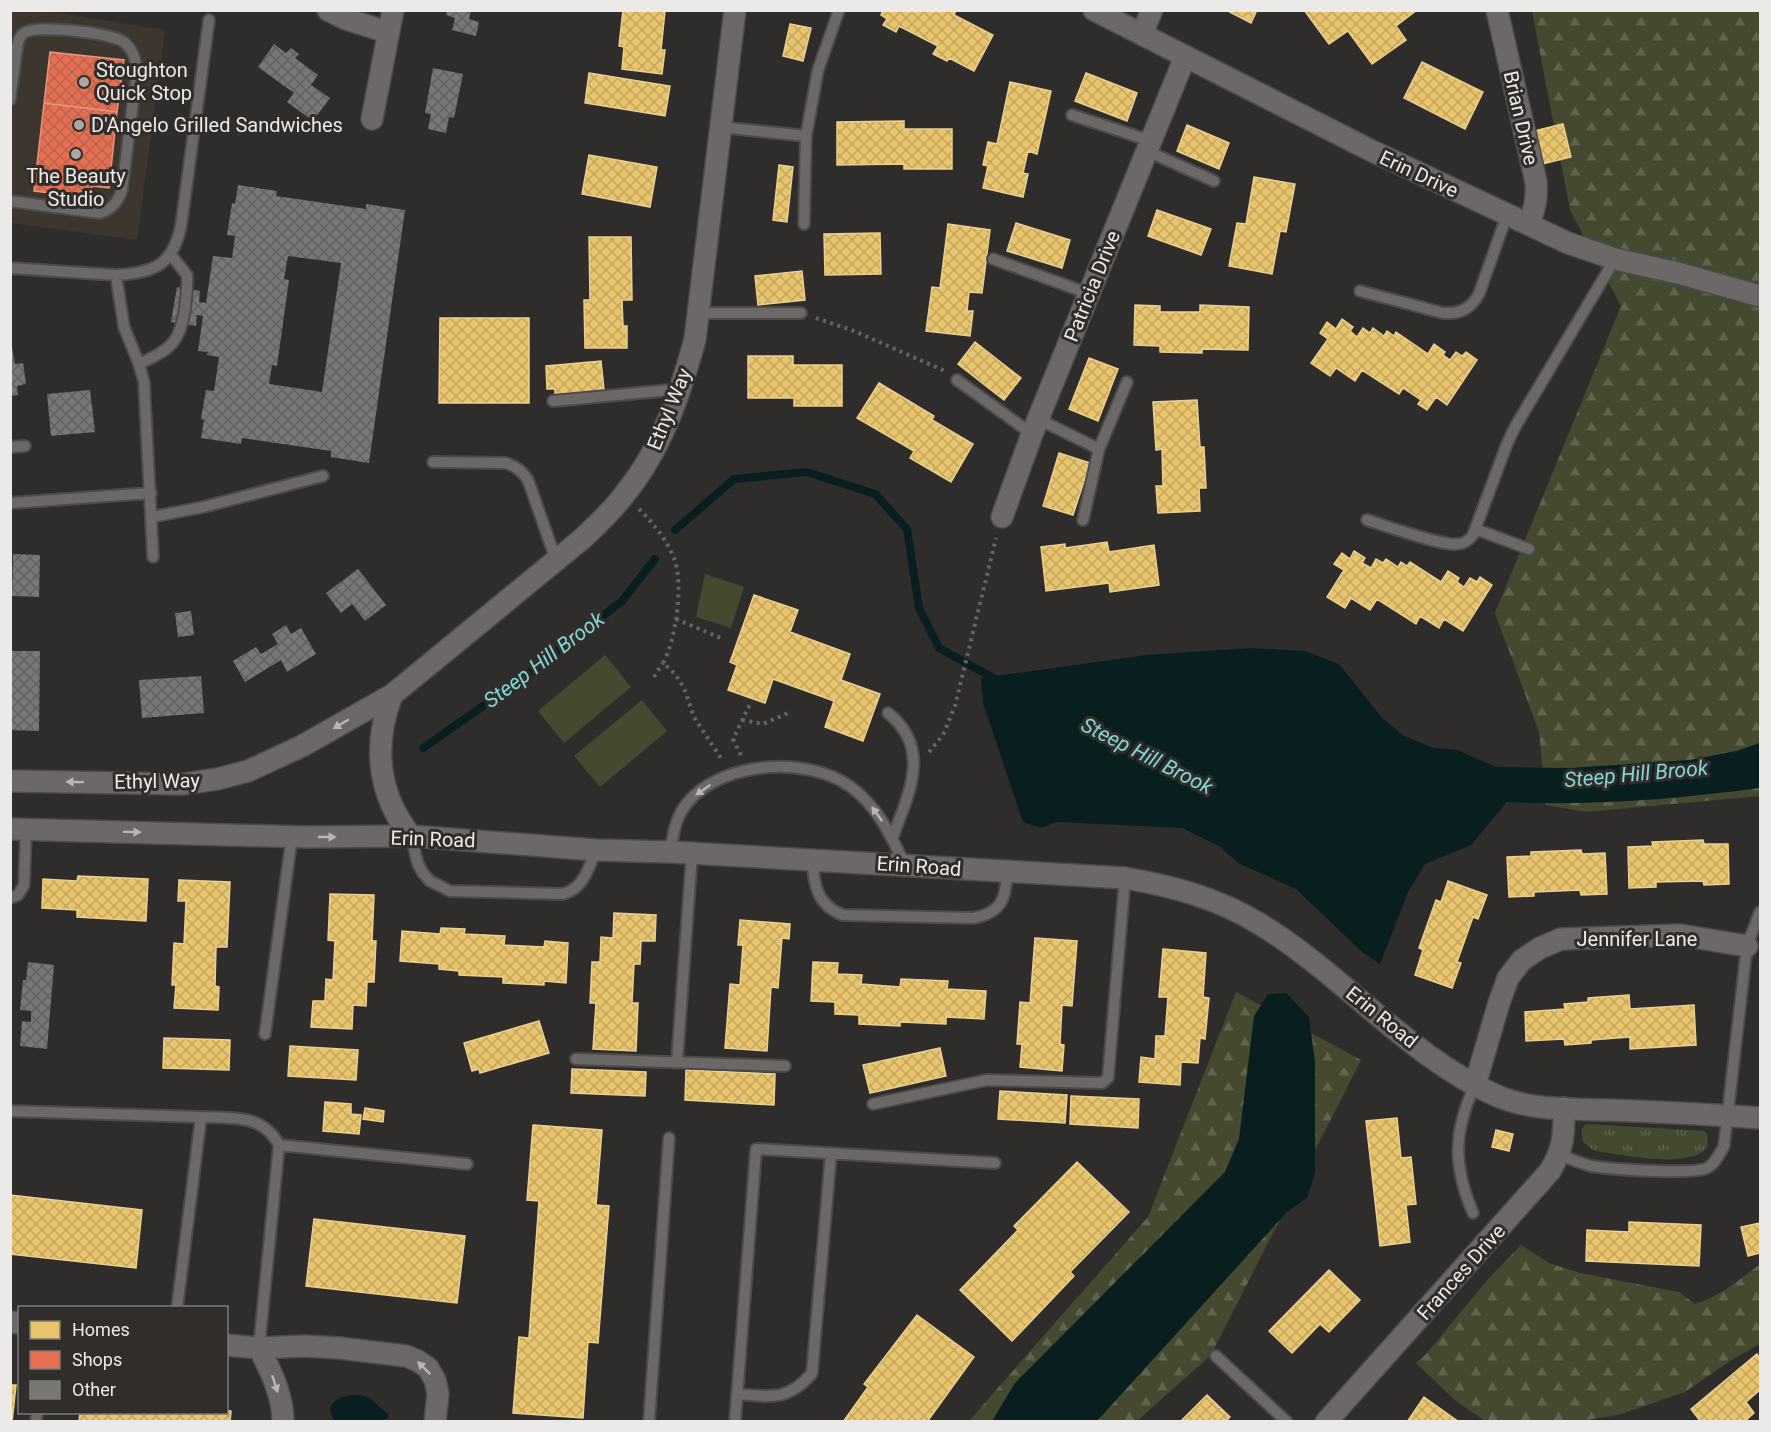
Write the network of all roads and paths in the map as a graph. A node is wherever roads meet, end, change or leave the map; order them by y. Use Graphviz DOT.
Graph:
graph roads {
  1 [pos="328,10"];
  2 [pos="393,10"];
  3 [pos="735,10"];
  4 [pos="840,10"];
  5 [pos="1094,10"];
  6 [pos="1152,10"];
  7 [pos="1497,10"];
  8 [pos="209,21"];
  9 [pos="387,32"];
  10 [pos="1142,34"];
  11 [pos="14,49"];
  12 [pos="1185,57"];
  13 [pos="10,100"];
  14 [pos="1072,115"];
  15 [pos="372,119"];
  16 [pos="720,127"];
  17 [pos="806,136"];
  18 [pos="1149,146"];
  19 [pos="1214,181"];
  20 [pos="10,201"];
  21 [pos="1507,215"];
  22 [pos="804,224"];
  23 [pos="1528,224"];
  24 [pos="171,255"];
  25 [pos="993,259"];
  26 [pos="1615,259"];
  27 [pos="10,268"];
  28 [pos="116,274"];
  29 [pos="1360,291"];
  30 [pos="1089,294"];
  31 [pos="1761,296"];
  32 [pos="801,313"];
  33 [pos="698,314"];
  34 [pos="140,364"];
  35 [pos="957,380"];
  36 [pos="1127,382"];
  37 [pos="681,389"];
  38 [pos="553,401"];
  39 [pos="1035,427"];
  40 [pos="25,446"];
  41 [pos="10,447"];
  42 [pos="1099,449"];
  43 [pos="433,462"];
  44 [pos="323,476"];
  45 [pos="151,493"];
  46 [pos="625,495"];
  47 [pos="10,503"];
  48 [pos="1002,517"];
  49 [pos="152,518"];
  50 [pos="1083,520"];
  51 [pos="1367,520"];
  52 [pos="1475,529"];
  53 [pos="1529,549"];
  54 [pos="153,557"];
  55 [pos="556,560"];
  56 [pos="676,619"];
  57 [pos="723,639"];
  58 [pos="663,663"];
  59 [pos="654,677"];
  60 [pos="392,695"];
  61 [pos="751,702"];
  62 [pos="788,712"];
  63 [pos="888,713"];
  64 [pos="742,720"];
  65 [pos="733,741"];
  66 [pos="914,760"];
  67 [pos="733,775"];
  68 [pos="10,781"];
  69 [pos="18,830"];
  70 [pos="292,836"];
  71 [pos="411,836"];
  72 [pos="892,839"];
  73 [pos="596,850"];
  74 [pos="681,852"];
  75 [pos="813,860"];
  76 [pos="905,865"];
  77 [pos="1008,872"];
  78 [pos="1125,878"];
  79 [pos="10,898"];
  80 [pos="1761,912"];
  81 [pos="1747,946"];
  82 [pos="265,1034"];
  83 [pos="576,1059"];
  84 [pos="677,1062"];
  85 [pos="785,1066"];
  86 [pos="1474,1085"];
  87 [pos="873,1104"];
  88 [pos="1564,1108"];
  89 [pos="10,1111"];
  90 [pos="1728,1115"];
  91 [pos="201,1117"];
  92 [pos="1761,1118"];
  93 [pos="669,1138"];
  94 [pos="279,1145"];
  95 [pos="831,1153"];
  96 [pos="1560,1155"];
  97 [pos="995,1163"];
  98 [pos="467,1164"];
  99 [pos="1473,1213"];
  100 [pos="177,1306"];
  101 [pos="228,1345"];
  102 [pos="259,1348"];
  103 [pos="1216,1356"];
  104 [pos="737,1394"];
  105 [pos="283,1422"];
  106 [pos="435,1422"];
  107 [pos="649,1422"];
  108 [pos="735,1422"];
  109 [pos="1287,1422"];
  110 [pos="1326,1422"];
  1 -- 9 [label="street"];
  2 -- 9 [label="street"];
  3 -- 16 [label="street, Ethyl Way"];
  4 -- 17 [label="lane"];
  5 -- 10 [label="street, Erin Drive"];
  6 -- 10 [label="street"];
  7 -- 23 [label="street, Brian Drive"];
  8 -- 24 [label="lane"];
  9 -- 15 [label="street"];
  10 -- 12 [label="street, Erin Drive"];
  11 -- 13 [label="lane"];
  11 -- 20 [label="lane"];
  12 -- 18 [label="street, Patricia Drive"];
  12 -- 21 [label="street, Erin Drive"];
  14 -- 18 [label="lane"];
  16 -- 17 [label="lane"];
  16 -- 33 [label="street, Ethyl Way"];
  17 -- 22 [label="lane"];
  18 -- 19 [label="lane"];
  18 -- 30 [label="street, Patricia Drive"];
  21 -- 23 [label="street, Erin Drive"];
  21 -- 29 [label="lane"];
  23 -- 26 [label="street, Erin Drive"];
  24 -- 28 [label="lane"];
  24 -- 34 [label="lane"];
  25 -- 30 [label="lane"];
  26 -- 31 [label="street, Erin Drive"];
  26 -- 52 [label="lane"];
  27 -- 28 [label="lane"];
  28 -- 34 [label="lane"];
  30 -- 39 [label="street, Patricia Drive"];
  32 -- 33 [label="lane"];
  32 -- 35 [label="path"];
  33 -- 37 [label="street, Ethyl Way"];
  34 -- 45 [label="lane"];
  35 -- 39 [label="lane"];
  36 -- 42 [label="lane"];
  37 -- 38 [label="lane"];
  37 -- 46 [label="street, Ethyl Way"];
  39 -- 42 [label="lane"];
  39 -- 48 [label="street, Patricia Drive"];
  40 -- 41 [label="lane"];
  42 -- 50 [label="lane"];
  43 -- 55 [label="lane"];
  44 -- 49 [label="lane"];
  45 -- 47 [label="lane"];
  45 -- 49 [label="lane"];
  46 -- 55 [label="street, Ethyl Way"];
  46 -- 56 [label="path"];
  48 -- 66 [label="path"];
  49 -- 54 [label="lane"];
  51 -- 52 [label="lane"];
  52 -- 53 [label="lane"];
  55 -- 60 [label="street, Ethyl Way"];
  56 -- 57 [label="path"];
  56 -- 58 [label="path"];
  58 -- 59 [label="path"];
  58 -- 67 [label="path"];
  60 -- 68 [label="street, Ethyl Way, one-way"];
  60 -- 71 [label="street"];
  61 -- 64 [label="path"];
  62 -- 64 [label="path"];
  63 -- 66 [label="lane"];
  64 -- 65 [label="path"];
  66 -- 72 [label="lane"];
  72 -- 67 [label="lane, one-way"];
  67 -- 74 [label="lane, one-way"];
  69 -- 70 [label="street, Erin Road, one-way"];
  69 -- 79 [label="lane"];
  70 -- 71 [label="street, Erin Road, one-way"];
  70 -- 82 [label="lane"];
  71 -- 73 [label="street, Erin Road"];
  71 -- 73 [label="lane"];
  72 -- 76 [label="lane"];
  73 -- 74 [label="street, Erin Road"];
  74 -- 75 [label="street, Erin Road"];
  74 -- 84 [label="lane"];
  75 -- 76 [label="street, Erin Road"];
  75 -- 77 [label="lane"];
  76 -- 77 [label="street, Erin Road"];
  77 -- 78 [label="street, Erin Road"];
  78 -- 86 [label="street, Erin Road"];
  78 -- 87 [label="lane"];
  80 -- 81 [label="lane"];
  81 -- 86 [label="street, Jennifer Lane"];
  81 -- 90 [label="lane"];
  83 -- 84 [label="lane"];
  84 -- 85 [label="lane"];
  86 -- 88 [label="street, Erin Road"];
  86 -- 99 [label="lane"];
  88 -- 90 [label="street, Erin Road"];
  88 -- 96 [label="street, Frances Drive"];
  89 -- 91 [label="lane"];
  90 -- 92 [label="street, Erin Road"];
  90 -- 96 [label="lane"];
  91 -- 94 [label="lane"];
  91 -- 100 [label="lane"];
  93 -- 107 [label="lane"];
  94 -- 98 [label="lane"];
  94 -- 102 [label="lane"];
  95 -- 97 [label="lane"];
  95 -- 104 [label="lane"];
  95 -- 104 [label="lane"];
  96 -- 110 [label="street, Frances Drive"];
  101 -- 102 [label="street"];
  102 -- 105 [label="street, one-way"];
  106 -- 102 [label="street, one-way"];
  103 -- 109 [label="lane"];
  104 -- 108 [label="lane"];
}
